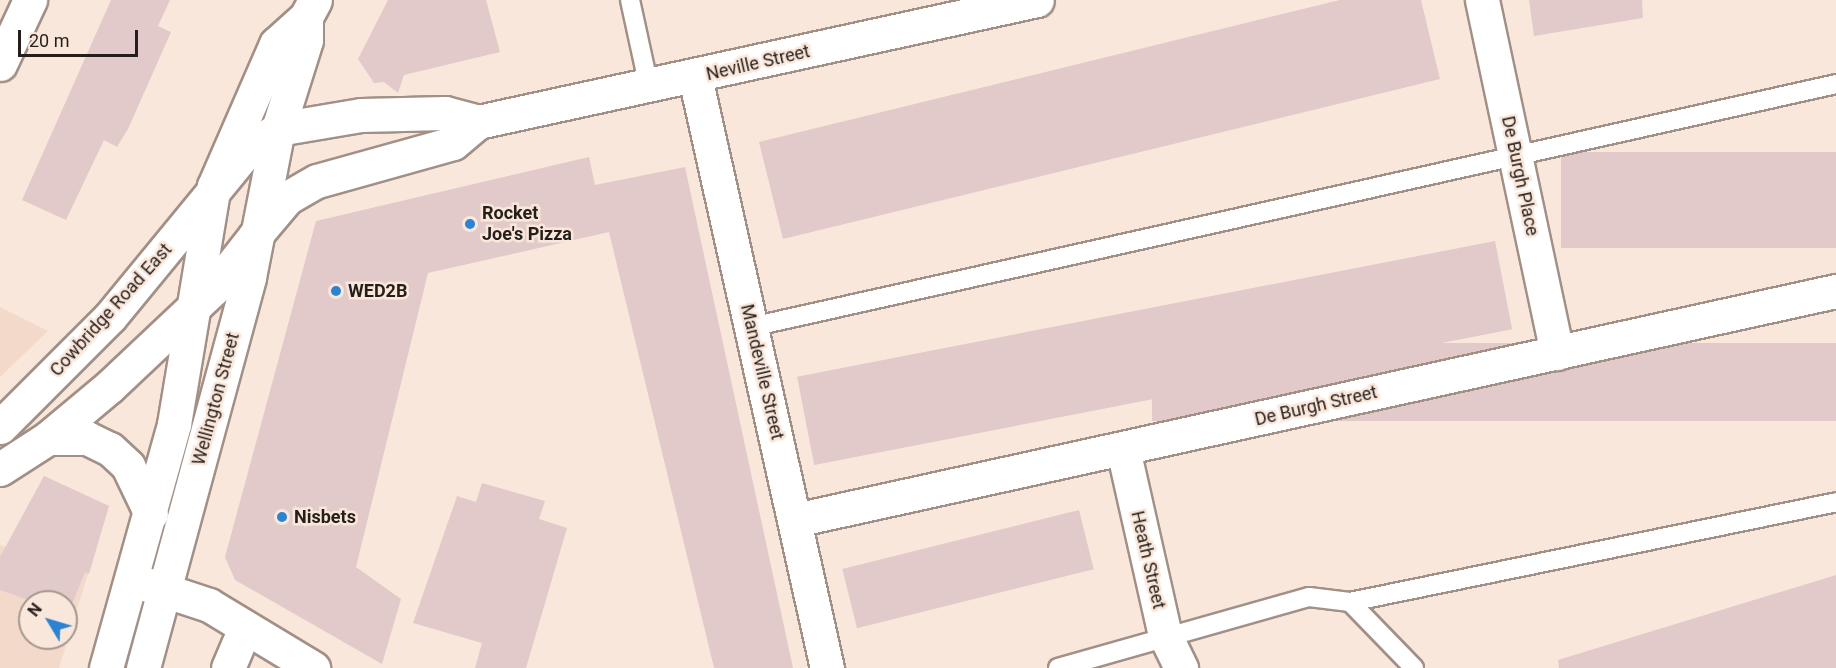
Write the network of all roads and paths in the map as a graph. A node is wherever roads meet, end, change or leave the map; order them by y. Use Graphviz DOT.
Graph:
graph roads {
  1 [pos="30,0"];
  2 [pos="630,0"];
  3 [pos="1037,0"];
  4 [pos="1482,0"];
  5 [pos="310,8"];
  6 [pos="0,64"];
  7 [pos="695,77"];
  8 [pos="1836,84"];
  9 [pos="649,87"];
  10 [pos="478,122"];
  11 [pos="278,129"];
  12 [pos="1516,152"];
  13 [pos="214,186"];
  14 [pos="254,237"];
  15 [pos="1836,291"];
  16 [pos="194,307"];
  17 [pos="751,327"];
  18 [pos="1557,352"];
  19 [pos="0,427"];
  20 [pos="48,438"];
  21 [pos="1123,449"];
  22 [pos="0,469"];
  23 [pos="1836,502"];
  24 [pos="151,514"];
  25 [pos="795,520"];
  26 [pos="133,580"];
  27 [pos="167,590"];
  28 [pos="1350,602"];
  29 [pos="245,628"];
  30 [pos="1165,635"];
  31 [pos="106,668"];
  32 [pos="143,668"];
  33 [pos="228,668"];
  34 [pos="313,668"];
  35 [pos="827,668"];
  36 [pos="1058,668"];
  37 [pos="1181,668"];
  38 [pos="1414,668"];
  1 -- 6 [label="street"];
  2 -- 9 [label="lane"];
  3 -- 7 [label="street, Neville Street"];
  4 -- 12 [label="street, De Burgh Place"];
  5 -- 11 [label="street, Cowbridge Road East"];
  5 -- 13 [label="street, Cowbridge Road East"];
  7 -- 9 [label="street, Neville Street"];
  7 -- 17 [label="street, Mandeville Street"];
  8 -- 12 [label="lane"];
  9 -- 10 [label="street, Neville Street"];
  10 -- 11 [label="street, Neville Street"];
  10 -- 14 [label="street, Neville Street"];
  11 -- 13 [label="street, Cowbridge Road East"];
  11 -- 14 [label="street, Wellington Street"];
  12 -- 17 [label="lane"];
  12 -- 18 [label="street, De Burgh Place"];
  13 -- 16 [label="street, Wellington Street"];
  13 -- 19 [label="street, Cowbridge Road East"];
  14 -- 16 [label="street"];
  14 -- 27 [label="street, Wellington Street"];
  15 -- 18 [label="street, De Burgh Street"];
  16 -- 20 [label="street"];
  16 -- 24 [label="street, Wellington Street"];
  17 -- 25 [label="street, Mandeville Street"];
  18 -- 21 [label="street, De Burgh Street"];
  20 -- 22 [label="street"];
  20 -- 24 [label="street"];
  21 -- 25 [label="street, De Burgh Street"];
  21 -- 30 [label="street, Heath Street"];
  23 -- 28 [label="lane"];
  24 -- 26 [label="street, Wellington Street"];
  25 -- 35 [label="street, Mandeville Street"];
  26 -- 27 [label="street"];
  26 -- 31 [label="street, Wellington Street"];
  27 -- 29 [label="street"];
  27 -- 32 [label="street, Wellington Street"];
  28 -- 30 [label="lane"];
  28 -- 38 [label="lane"];
  29 -- 33 [label="street"];
  29 -- 34 [label="street"];
  30 -- 36 [label="lane"];
  30 -- 37 [label="street, Heath Street"];
}
